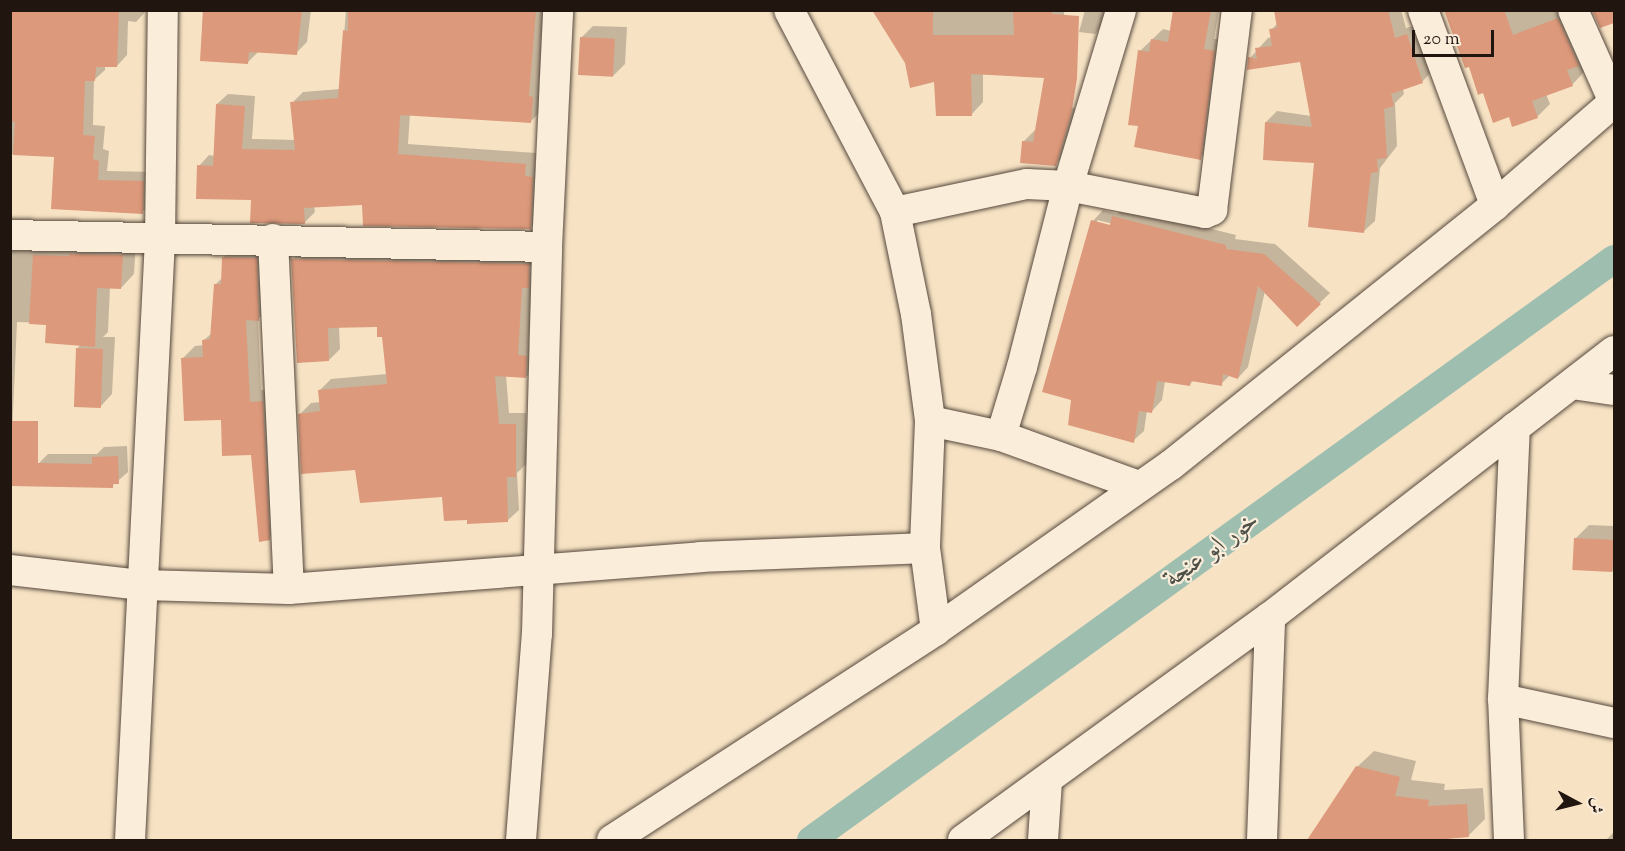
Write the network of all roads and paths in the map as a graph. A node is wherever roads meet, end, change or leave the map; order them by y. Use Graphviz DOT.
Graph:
graph roads {
  1 [pos="163,10"];
  2 [pos="558,10"];
  3 [pos="789,10"];
  4 [pos="1121,10"];
  5 [pos="1237,10"];
  6 [pos="1423,10"];
  7 [pos="1573,10"];
  8 [pos="1614,102"];
  9 [pos="1068,186"];
  10 [pos="1495,205"];
  11 [pos="895,212"];
  12 [pos="10,235"];
  13 [pos="273,239"];
  14 [pos="160,240"];
  15 [pos="547,247"];
  16 [pos="1614,351"];
  17 [pos="1573,384"];
  18 [pos="1614,390"];
  19 [pos="930,421"];
  20 [pos="1515,427"];
  21 [pos="1001,436"];
  22 [pos="1139,486"];
  23 [pos="926,548"];
  24 [pos="10,570"];
  25 [pos="538,570"];
  26 [pos="142,585"];
  27 [pos="290,589"];
  28 [pos="1270,617"];
  29 [pos="936,630"];
  30 [pos="1503,699"];
  31 [pos="1614,723"];
  32 [pos="1047,782"];
  33 [pos="129,840"];
  34 [pos="521,840"];
  35 [pos="612,840"];
  36 [pos="963,840"];
  37 [pos="1043,840"];
  38 [pos="1262,840"];
  39 [pos="1509,840"];
  1 -- 14 [label="street"];
  2 -- 15 [label="street"];
  3 -- 11 [label="street"];
  4 -- 9 [label="street"];
  5 -- 9 [label="street"];
  6 -- 10 [label="street"];
  7 -- 8 [label="street"];
  8 -- 10 [label="street"];
  9 -- 11 [label="street"];
  9 -- 21 [label="street"];
  10 -- 22 [label="street"];
  11 -- 19 [label="street"];
  12 -- 14 [label="street"];
  13 -- 14 [label="street"];
  13 -- 15 [label="street"];
  13 -- 27 [label="street"];
  14 -- 26 [label="street"];
  15 -- 25 [label="street"];
  16 -- 17 [label="street"];
  17 -- 18 [label="street"];
  17 -- 20 [label="street"];
  19 -- 21 [label="street"];
  19 -- 23 [label="street"];
  20 -- 28 [label="street"];
  20 -- 30 [label="street"];
  21 -- 22 [label="street"];
  22 -- 29 [label="street"];
  23 -- 25 [label="street"];
  23 -- 29 [label="street"];
  24 -- 26 [label="street"];
  25 -- 27 [label="street"];
  25 -- 34 [label="street"];
  26 -- 27 [label="street"];
  26 -- 33 [label="street"];
  28 -- 32 [label="street"];
  28 -- 38 [label="street"];
  29 -- 35 [label="street"];
  30 -- 31 [label="street"];
  30 -- 39 [label="street"];
  32 -- 36 [label="street"];
  32 -- 37 [label="street"];
}
